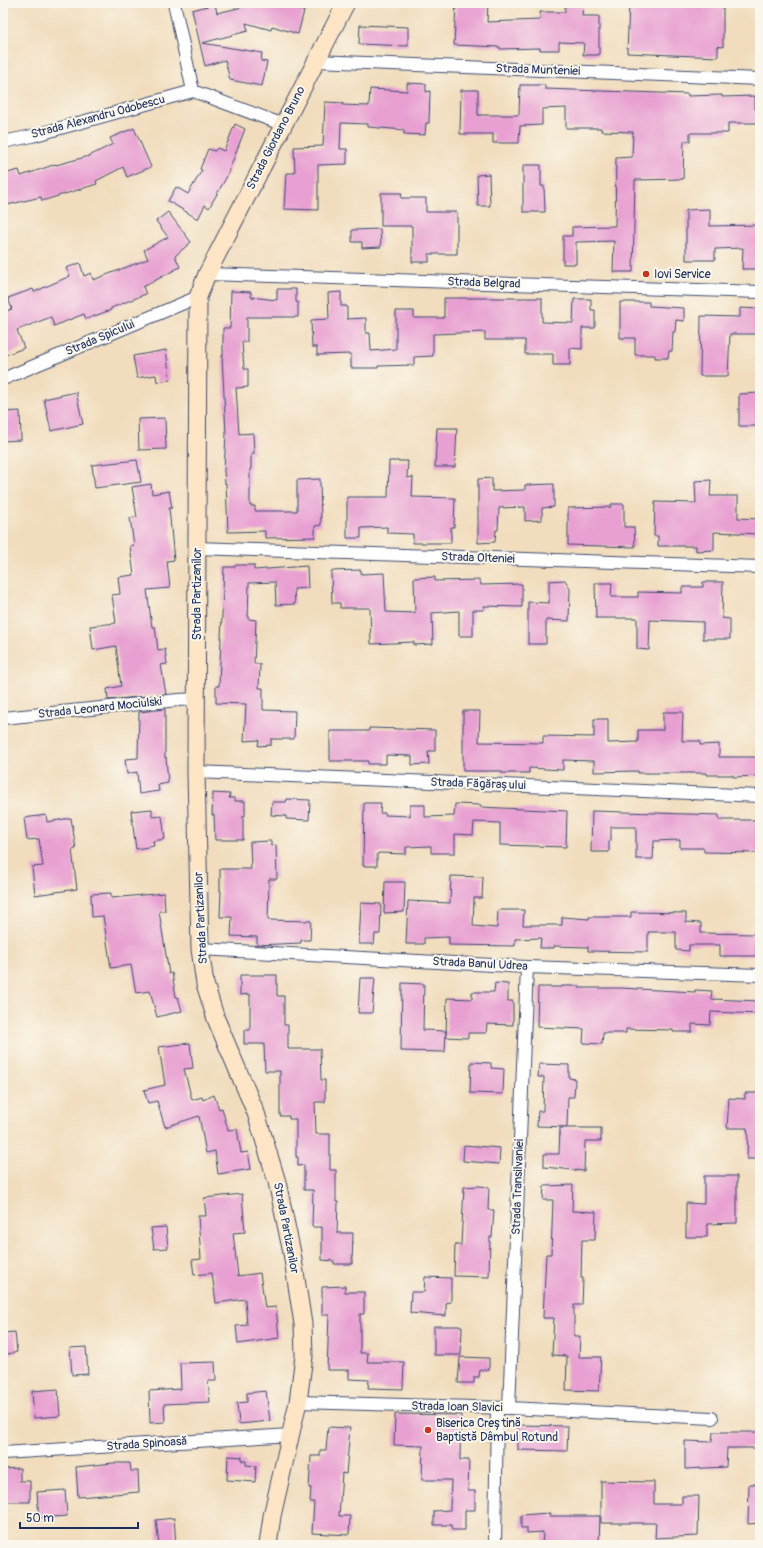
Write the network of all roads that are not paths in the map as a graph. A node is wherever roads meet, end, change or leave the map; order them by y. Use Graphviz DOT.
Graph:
graph roads {
  1 [pos="174,3"];
  2 [pos="346,3"];
  3 [pos="316,61"];
  4 [pos="760,79"];
  5 [pos="194,91"];
  6 [pos="284,125"];
  7 [pos="3,142"];
  8 [pos="207,274"];
  9 [pos="760,292"];
  10 [pos="198,297"];
  11 [pos="3,379"];
  12 [pos="197,548"];
  13 [pos="760,568"];
  14 [pos="197,699"];
  15 [pos="3,718"];
  16 [pos="196,772"];
  17 [pos="760,796"];
  18 [pos="200,949"];
  19 [pos="526,967"];
  20 [pos="760,975"];
  21 [pos="298,1402"];
  22 [pos="503,1408"];
  23 [pos="712,1418"];
  24 [pos="291,1435"];
  25 [pos="3,1453"];
  26 [pos="268,1545"];
  27 [pos="494,1545"];
  1 -- 5 [label="street"];
  2 -- 3 [label="street, Strada Giordano Bruno"];
  3 -- 4 [label="street, Strada Munteniei"];
  3 -- 6 [label="street, Strada Giordano Bruno"];
  5 -- 6 [label="street"];
  5 -- 7 [label="street, Strada Alexandru Odobescu"];
  6 -- 8 [label="street, Strada Giordano Bruno"];
  8 -- 9 [label="street, Strada Belgrad"];
  8 -- 10 [label="street, Strada Partizanilor"];
  10 -- 11 [label="street, Strada Spicului"];
  10 -- 12 [label="street, Strada Partizanilor"];
  12 -- 13 [label="street, Strada Olteniei"];
  12 -- 14 [label="street, Strada Partizanilor"];
  14 -- 15 [label="street, Strada Leonard Mociulski"];
  14 -- 16 [label="street, Strada Partizanilor"];
  16 -- 17 [label="street, Strada Făgărașului"];
  16 -- 18 [label="street, Strada Partizanilor"];
  18 -- 19 [label="street, Strada Banul Udrea"];
  18 -- 21 [label="street, Strada Partizanilor"];
  19 -- 20 [label="street, Strada Banul Udrea"];
  19 -- 22 [label="street, Strada Transilvaniei"];
  21 -- 22 [label="street, Strada Ioan Slavici"];
  21 -- 24 [label="street, Strada Partizanilor"];
  22 -- 23 [label="street, Strada Ioan Slavici"];
  22 -- 27 [label="street, Strada Transilvaniei"];
  24 -- 25 [label="street, Strada Spinoasă"];
  24 -- 26 [label="street, Strada Partizanilor"];
}
